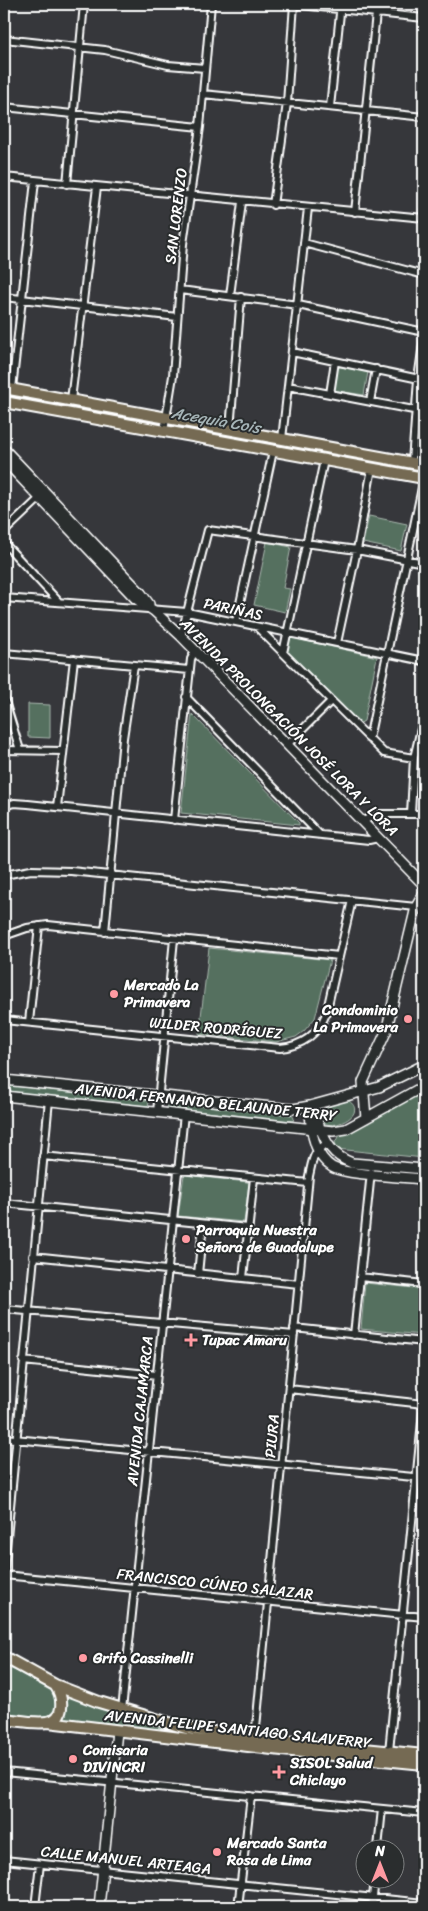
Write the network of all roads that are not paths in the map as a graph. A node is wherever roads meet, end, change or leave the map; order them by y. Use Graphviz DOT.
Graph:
graph roads {
  1 [pos="84,4"];
  2 [pos="211,4"];
  3 [pos="290,4"];
  4 [pos="294,4"];
  5 [pos="377,4"];
  6 [pos="341,6"];
  7 [pos="376,13"];
  8 [pos="424,18"];
  9 [pos="4,39"];
  10 [pos="81,47"];
  11 [pos="205,68"];
  12 [pos="202,94"];
  13 [pos="287,103"];
  14 [pos="4,107"];
  15 [pos="330,108"];
  16 [pos="364,111"];
  17 [pos="74,114"];
  18 [pos="424,117"];
  19 [pos="200,127"];
  20 [pos="4,177"];
  21 [pos="35,181"];
  22 [pos="68,184"];
  23 [pos="97,187"];
  24 [pos="190,196"];
  25 [pos="242,202"];
  26 [pos="273,205"];
  27 [pos="308,208"];
  28 [pos="424,210"];
  29 [pos="355,212"];
  30 [pos="424,218"];
  31 [pos="304,243"];
  32 [pos="424,275"];
  33 [pos="180,290"];
  34 [pos="230,296"];
  35 [pos="4,297"];
  36 [pos="241,297"];
  37 [pos="22,299"];
  38 [pos="298,305"];
  39 [pos="82,307"];
  40 [pos="177,317"];
  41 [pos="424,332"];
  42 [pos="424,337"];
  43 [pos="292,352"];
  44 [pos="335,361"];
  45 [pos="376,369"];
  46 [pos="421,379"];
  47 [pos="288,386"];
  48 [pos="8,388"];
  49 [pos="330,394"];
  50 [pos="71,400"];
  51 [pos="4,402"];
  52 [pos="370,402"];
  53 [pos="416,410"];
  54 [pos="424,412"];
  55 [pos="167,418"];
  56 [pos="230,429"];
  57 [pos="164,431"];
  58 [pos="282,439"];
  59 [pos="4,449"];
  60 [pos="274,451"];
  61 [pos="4,460"];
  62 [pos="324,460"];
  63 [pos="412,462"];
  64 [pos="424,464"];
  65 [pos="372,468"];
  66 [pos="424,478"];
  67 [pos="42,496"];
  68 [pos="4,532"];
  69 [pos="256,536"];
  70 [pos="307,542"];
  71 [pos="4,543"];
  72 [pos="358,550"];
  73 [pos="406,559"];
  74 [pos="424,563"];
  75 [pos="4,598"];
  76 [pos="59,602"];
  77 [pos="154,611"];
  78 [pos="187,612"];
  79 [pos="236,622"];
  80 [pos="256,626"];
  81 [pos="288,633"];
  82 [pos="181,636"];
  83 [pos="337,643"];
  84 [pos="195,651"];
  85 [pos="4,652"];
  86 [pos="283,653"];
  87 [pos="386,653"];
  88 [pos="74,659"];
  89 [pos="424,661"];
  90 [pos="134,665"];
  91 [pos="189,670"];
  92 [pos="186,697"];
  93 [pos="4,698"];
  94 [pos="331,702"];
  95 [pos="424,716"];
  96 [pos="369,739"];
  97 [pos="288,744"];
  98 [pos="4,750"];
  99 [pos="20,750"];
  100 [pos="63,751"];
  101 [pos="414,758"];
  102 [pos="4,806"];
  103 [pos="57,807"];
  104 [pos="116,813"];
  105 [pos="411,814"];
  106 [pos="424,814"];
  107 [pos="174,820"];
  108 [pos="363,821"];
  109 [pos="319,834"];
  110 [pos="378,838"];
  111 [pos="4,875"];
  112 [pos="110,875"];
  113 [pos="424,885"];
  114 [pos="424,892"];
  115 [pos="352,900"];
  116 [pos="416,907"];
  117 [pos="39,926"];
  118 [pos="105,932"];
  119 [pos="4,936"];
  120 [pos="174,940"];
  121 [pos="339,956"];
  122 [pos="4,1020"];
  123 [pos="29,1022"];
  124 [pos="164,1037"];
  125 [pos="424,1065"];
  126 [pos="4,1080"];
  127 [pos="424,1086"];
  128 [pos="363,1092"];
  129 [pos="4,1096"];
  130 [pos="159,1096"];
  131 [pos="48,1100"];
  132 [pos="310,1106"];
  133 [pos="157,1112"];
  134 [pos="184,1114"];
  135 [pos="366,1118"];
  136 [pos="312,1128"];
  137 [pos="322,1130"];
  138 [pos="328,1143"];
  139 [pos="318,1149"];
  140 [pos="43,1156"];
  141 [pos="371,1169"];
  142 [pos="424,1169"];
  143 [pos="178,1170"];
  144 [pos="254,1178"];
  145 [pos="424,1179"];
  146 [pos="308,1183"];
  147 [pos="4,1203"];
  148 [pos="38,1206"];
  149 [pos="172,1220"];
  150 [pos="202,1224"];
  151 [pos="248,1228"];
  152 [pos="33,1256"];
  153 [pos="167,1271"];
  154 [pos="198,1274"];
  155 [pos="360,1277"];
  156 [pos="243,1278"];
  157 [pos="299,1284"];
  158 [pos="424,1284"];
  159 [pos="4,1309"];
  160 [pos="28,1311"];
  161 [pos="162,1323"];
  162 [pos="294,1332"];
  163 [pos="354,1335"];
  164 [pos="424,1342"];
  165 [pos="23,1360"];
  166 [pos="156,1375"];
  167 [pos="289,1389"];
  168 [pos="424,1403"];
  169 [pos="4,1438"];
  170 [pos="16,1439"];
  171 [pos="149,1452"];
  172 [pos="281,1464"];
  173 [pos="416,1478"];
  174 [pos="424,1478"];
  175 [pos="4,1569"];
  176 [pos="4,1575"];
  177 [pos="134,1588"];
  178 [pos="268,1602"];
  179 [pos="403,1615"];
  180 [pos="424,1617"];
  181 [pos="4,1657"];
  182 [pos="56,1685"];
  183 [pos="122,1710"];
  184 [pos="4,1718"];
  185 [pos="48,1722"];
  186 [pos="117,1731"];
  187 [pos="255,1738"];
  188 [pos="390,1751"];
  189 [pos="424,1755"];
  190 [pos="424,1764"];
  191 [pos="4,1772"];
  192 [pos="112,1783"];
  193 [pos="251,1796"];
  194 [pos="382,1809"];
  195 [pos="424,1813"];
  196 [pos="379,1838"];
  197 [pos="4,1860"];
  198 [pos="40,1864"];
  199 [pos="103,1870"];
  200 [pos="241,1884"];
  201 [pos="374,1888"];
  202 [pos="373,1898"];
  203 [pos="424,1903"];
  204 [pos="35,1907"];
  205 [pos="100,1907"];
  206 [pos="238,1907"];
  207 [pos="372,1907"];
  1 -- 10 [label="street"];
  2 -- 11 [label="street, SAN LORENZO"];
  3 -- 4 [label="street"];
  4 -- 6 [label="street"];
  4 -- 13 [label="street"];
  5 -- 7 [label="street"];
  6 -- 7 [label="street"];
  6 -- 15 [label="street"];
  7 -- 8 [label="street"];
  7 -- 16 [label="street"];
  9 -- 10 [label="street"];
  10 -- 11 [label="street"];
  10 -- 17 [label="street"];
  11 -- 12 [label="street, SAN LORENZO"];
  12 -- 13 [label="street"];
  12 -- 19 [label="street, SAN LORENZO"];
  13 -- 15 [label="street"];
  13 -- 26 [label="street"];
  14 -- 17 [label="street"];
  15 -- 16 [label="street"];
  16 -- 18 [label="street"];
  16 -- 29 [label="street"];
  17 -- 19 [label="street"];
  17 -- 22 [label="street"];
  19 -- 24 [label="street, SAN LORENZO"];
  20 -- 21 [label="street"];
  21 -- 22 [label="street"];
  21 -- 37 [label="street"];
  22 -- 23 [label="street"];
  23 -- 24 [label="street"];
  23 -- 39 [label="street"];
  24 -- 25 [label="street"];
  24 -- 33 [label="street, SAN LORENZO"];
  25 -- 26 [label="street"];
  25 -- 34 [label="street"];
  26 -- 27 [label="street"];
  27 -- 29 [label="street"];
  27 -- 31 [label="street"];
  28 -- 30 [label="street"];
  29 -- 30 [label="street"];
  31 -- 32 [label="street"];
  31 -- 38 [label="street"];
  33 -- 34 [label="street"];
  33 -- 40 [label="street, SAN LORENZO"];
  34 -- 36 [label="street"];
  35 -- 37 [label="street"];
  36 -- 38 [label="street"];
  36 -- 56 [label="street"];
  37 -- 39 [label="street"];
  37 -- 48 [label="street"];
  38 -- 41 [label="street"];
  38 -- 43 [label="street"];
  39 -- 40 [label="street"];
  39 -- 50 [label="street"];
  40 -- 55 [label="street, SAN LORENZO"];
  42 -- 46 [label="street"];
  43 -- 44 [label="street"];
  43 -- 47 [label="street"];
  44 -- 45 [label="street"];
  44 -- 49 [label="street"];
  45 -- 46 [label="street"];
  45 -- 52 [label="street"];
  46 -- 53 [label="street"];
  47 -- 49 [label="street"];
  47 -- 58 [label="street"];
  48 -- 50 [label="main road"];
  49 -- 52 [label="street"];
  50 -- 55 [label="main road"];
  51 -- 57 [label="main road"];
  52 -- 53 [label="street"];
  53 -- 54 [label="street"];
  53 -- 63 [label="street"];
  55 -- 56 [label="main road"];
  55 -- 57 [label="street, SAN LORENZO"];
  56 -- 58 [label="main road"];
  57 -- 60 [label="main road"];
  58 -- 63 [label="main road"];
  59 -- 67 [label="main road, AVENIDA PROLONGACIÓN JOSÉ LORA Y LORA"];
  60 -- 62 [label="main road"];
  60 -- 69 [label="street"];
  61 -- 67 [label="main road, AVENIDA PROLONGACIÓN JOSÉ LORA Y LORA"];
  62 -- 65 [label="main road"];
  62 -- 70 [label="street"];
  63 -- 64 [label="main road"];
  65 -- 66 [label="main road"];
  65 -- 72 [label="street"];
  66 -- 73 [label="street"];
  67 -- 68 [label="street"];
  67 -- 77 [label="main road, AVENIDA PROLONGACIÓN JOSÉ LORA Y LORA"];
  69 -- 70 [label="street"];
  69 -- 78 [label="street"];
  69 -- 79 [label="street"];
  70 -- 72 [label="street"];
  70 -- 81 [label="street"];
  71 -- 76 [label="street"];
  72 -- 73 [label="street"];
  72 -- 83 [label="street"];
  73 -- 74 [label="street"];
  73 -- 87 [label="street"];
  75 -- 76 [label="street, PARIÑAS"];
  76 -- 77 [label="street, PARIÑAS"];
  77 -- 78 [label="street, PARIÑAS"];
  77 -- 82 [label="main road, AVENIDA PROLONGACIÓN JOSÉ LORA Y LORA"];
  78 -- 79 [label="street, PARIÑAS"];
  78 -- 82 [label="street"];
  79 -- 80 [label="street, PARIÑAS"];
  80 -- 81 [label="street, PARIÑAS"];
  80 -- 86 [label="street"];
  81 -- 83 [label="street, PARIÑAS"];
  81 -- 86 [label="street"];
  82 -- 84 [label="main road, AVENIDA PROLONGACIÓN JOSÉ LORA Y LORA"];
  83 -- 87 [label="street, PARIÑAS"];
  84 -- 91 [label="street"];
  84 -- 97 [label="main road, AVENIDA PROLONGACIÓN JOSÉ LORA Y LORA"];
  85 -- 88 [label="street"];
  86 -- 94 [label="street"];
  87 -- 89 [label="street, PARIÑAS"];
  87 -- 96 [label="street"];
  88 -- 90 [label="street"];
  88 -- 100 [label="street"];
  90 -- 91 [label="street"];
  90 -- 104 [label="street"];
  91 -- 92 [label="street"];
  92 -- 107 [label="street"];
  92 -- 109 [label="street"];
  93 -- 99 [label="street"];
  94 -- 96 [label="street"];
  94 -- 97 [label="street"];
  95 -- 101 [label="street"];
  96 -- 101 [label="street"];
  97 -- 108 [label="main road, AVENIDA PROLONGACIÓN JOSÉ LORA Y LORA"];
  98 -- 99 [label="street"];
  99 -- 100 [label="street"];
  100 -- 103 [label="street"];
  101 -- 105 [label="street"];
  102 -- 103 [label="street"];
  103 -- 104 [label="street"];
  104 -- 107 [label="street"];
  104 -- 112 [label="street"];
  105 -- 106 [label="street"];
  105 -- 108 [label="street"];
  107 -- 109 [label="street"];
  108 -- 110 [label="main road, AVENIDA PROLONGACIÓN JOSÉ LORA Y LORA"];
  109 -- 110 [label="street"];
  110 -- 113 [label="main road, AVENIDA PROLONGACIÓN JOSÉ LORA Y LORA"];
  111 -- 112 [label="street"];
  112 -- 115 [label="street"];
  112 -- 118 [label="street"];
  114 -- 116 [label="main road"];
  115 -- 116 [label="street"];
  115 -- 121 [label="street, WILDER RODRÍGUEZ"];
  116 -- 128 [label="main road"];
  117 -- 118 [label="street"];
  117 -- 119 [label="street"];
  117 -- 123 [label="street"];
  118 -- 120 [label="street"];
  120 -- 121 [label="street"];
  120 -- 124 [label="street"];
  121 -- 124 [label="street, WILDER RODRÍGUEZ"];
  122 -- 123 [label="street, WILDER RODRÍGUEZ"];
  123 -- 124 [label="street, WILDER RODRÍGUEZ"];
  124 -- 130 [label="street"];
  125 -- 128 [label="main road, AVENIDA FERNANDO BELAUNDE TERRY"];
  126 -- 130 [label="main road, AVENIDA FERNANDO BELAUNDE TERRY"];
  127 -- 135 [label="main road, AVENIDA FERNANDO BELAUNDE TERRY"];
  128 -- 132 [label="main road, AVENIDA FERNANDO BELAUNDE TERRY"];
  128 -- 135 [label="main road"];
  129 -- 131 [label="main road, AVENIDA FERNANDO BELAUNDE TERRY"];
  130 -- 132 [label="main road, AVENIDA FERNANDO BELAUNDE TERRY"];
  130 -- 133 [label="street"];
  131 -- 133 [label="main road, AVENIDA FERNANDO BELAUNDE TERRY"];
  131 -- 140 [label="street"];
  132 -- 136 [label="main road"];
  132 -- 137 [label="main road"];
  133 -- 134 [label="main road, AVENIDA FERNANDO BELAUNDE TERRY"];
  134 -- 136 [label="main road, AVENIDA FERNANDO BELAUNDE TERRY"];
  134 -- 143 [label="street, AVENIDA CAJAMARCA"];
  135 -- 137 [label="main road, AVENIDA FERNANDO BELAUNDE TERRY"];
  136 -- 137 [label="main road, AVENIDA FERNANDO BELAUNDE TERRY"];
  136 -- 139 [label="main road"];
  137 -- 138 [label="main road"];
  138 -- 139 [label="street"];
  138 -- 141 [label="main road"];
  139 -- 141 [label="main road"];
  139 -- 146 [label="street, PIURA"];
  140 -- 143 [label="street"];
  140 -- 148 [label="street"];
  141 -- 142 [label="main road"];
  141 -- 145 [label="main road"];
  141 -- 155 [label="street"];
  143 -- 144 [label="street"];
  143 -- 149 [label="street, AVENIDA CAJAMARCA"];
  144 -- 146 [label="street"];
  144 -- 151 [label="street"];
  146 -- 157 [label="street, PIURA"];
  147 -- 148 [label="street"];
  148 -- 149 [label="street"];
  148 -- 152 [label="street"];
  149 -- 150 [label="street"];
  149 -- 153 [label="street, AVENIDA CAJAMARCA"];
  150 -- 151 [label="street"];
  150 -- 154 [label="street"];
  151 -- 156 [label="street"];
  152 -- 153 [label="street"];
  152 -- 160 [label="street"];
  153 -- 154 [label="street"];
  153 -- 161 [label="street, AVENIDA CAJAMARCA"];
  154 -- 156 [label="street"];
  155 -- 158 [label="street"];
  155 -- 163 [label="street"];
  156 -- 157 [label="street"];
  157 -- 162 [label="street, PIURA"];
  159 -- 160 [label="street"];
  160 -- 161 [label="street"];
  160 -- 165 [label="street"];
  161 -- 162 [label="street"];
  161 -- 166 [label="street, AVENIDA CAJAMARCA"];
  162 -- 163 [label="street"];
  162 -- 167 [label="street, PIURA"];
  163 -- 164 [label="street"];
  165 -- 166 [label="street"];
  165 -- 170 [label="street"];
  166 -- 171 [label="street, AVENIDA CAJAMARCA"];
  167 -- 168 [label="street"];
  167 -- 172 [label="street, PIURA"];
  168 -- 173 [label="street"];
  169 -- 170 [label="street"];
  170 -- 171 [label="street"];
  170 -- 175 [label="street"];
  171 -- 172 [label="street"];
  171 -- 177 [label="street, AVENIDA CAJAMARCA"];
  172 -- 173 [label="street"];
  172 -- 178 [label="street, PIURA"];
  173 -- 174 [label="street"];
  173 -- 179 [label="street"];
  176 -- 177 [label="street, FRANCISCO CÚNEO SALAZAR"];
  177 -- 178 [label="street, FRANCISCO CÚNEO SALAZAR"];
  177 -- 183 [label="street, AVENIDA CAJAMARCA"];
  178 -- 179 [label="street, FRANCISCO CÚNEO SALAZAR"];
  178 -- 187 [label="street, PIURA"];
  179 -- 180 [label="street, FRANCISCO CÚNEO SALAZAR"];
  179 -- 188 [label="street"];
  181 -- 182 [label="main road, AVENIDA FELIPE SANTIAGO SALAVERRY"];
  182 -- 183 [label="main road, AVENIDA FELIPE SANTIAGO SALAVERRY"];
  182 -- 185 [label="main road"];
  183 -- 187 [label="main road, AVENIDA FELIPE SANTIAGO SALAVERRY"];
  184 -- 185 [label="main road, AVENIDA FELIPE SANTIAGO SALAVERRY"];
  185 -- 186 [label="main road, AVENIDA FELIPE SANTIAGO SALAVERRY"];
  186 -- 190 [label="main road, AVENIDA FELIPE SANTIAGO SALAVERRY"];
  186 -- 192 [label="main road"];
  187 -- 188 [label="main road, AVENIDA FELIPE SANTIAGO SALAVERRY"];
  188 -- 189 [label="main road, AVENIDA FELIPE SANTIAGO SALAVERRY"];
  191 -- 192 [label="street"];
  192 -- 193 [label="street"];
  192 -- 199 [label="main road"];
  193 -- 194 [label="street"];
  193 -- 200 [label="street"];
  194 -- 195 [label="street"];
  194 -- 196 [label="street"];
  197 -- 198 [label="street, CALLE MANUEL ARTEAGA"];
  198 -- 199 [label="street, CALLE MANUEL ARTEAGA"];
  198 -- 204 [label="street"];
  199 -- 200 [label="street, CALLE MANUEL ARTEAGA"];
  199 -- 205 [label="main road"];
  200 -- 202 [label="street, CALLE MANUEL ARTEAGA"];
  200 -- 206 [label="street"];
  201 -- 202 [label="street"];
  202 -- 203 [label="street, CALLE MANUEL ARTEAGA"];
  202 -- 207 [label="street"];
}
